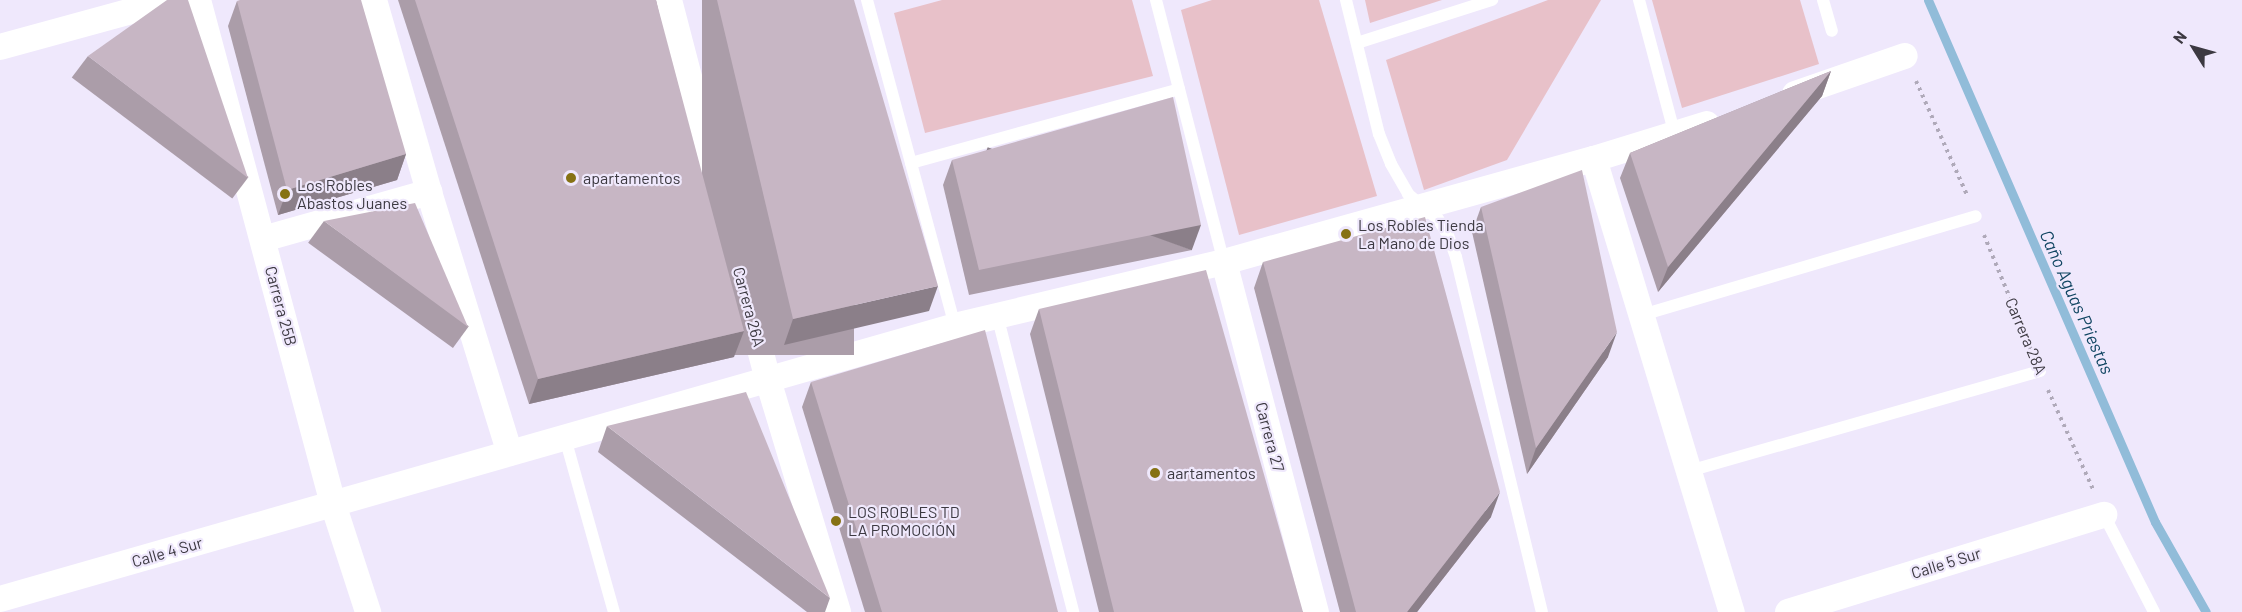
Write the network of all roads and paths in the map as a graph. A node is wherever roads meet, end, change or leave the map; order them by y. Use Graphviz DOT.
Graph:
graph roads {
  1 [pos="172,0"];
  2 [pos="198,0"];
  3 [pos="374,0"];
  4 [pos="669,0"];
  5 [pos="867,0"];
  6 [pos="1156,0"];
  7 [pos="1346,0"];
  8 [pos="1492,0"];
  9 [pos="1638,0"];
  10 [pos="1823,0"];
  11 [pos="1832,31"];
  12 [pos="1357,43"];
  13 [pos="0,47"];
  14 [pos="1905,56"];
  15 [pos="1179,89"];
  16 [pos="1774,101"];
  17 [pos="1730,116"];
  18 [pos="1675,135"];
  19 [pos="1594,159"];
  20 [pos="911,163"];
  21 [pos="429,192"];
  22 [pos="1421,207"];
  23 [pos="1976,216"];
  24 [pos="263,238"];
  25 [pos="1224,262"];
  26 [pos="997,315"];
  27 [pos="1641,315"];
  28 [pos="956,326"];
  29 [pos="2040,371"];
  30 [pos="768,380"];
  31 [pos="565,438"];
  32 [pos="510,453"];
  33 [pos="1689,471"];
  34 [pos="333,504"];
  35 [pos="2104,515"];
  36 [pos="0,599"];
  37 [pos="368,612"];
  38 [pos="614,612"];
  39 [pos="838,612"];
  40 [pos="1073,612"];
  41 [pos="1316,612"];
  42 [pos="1542,612"];
  43 [pos="1732,612"];
  44 [pos="1788,612"];
  45 [pos="2154,612"];
  1 -- 13 [label="street"];
  2 -- 24 [label="street, Carrera 25B"];
  3 -- 21 [label="street"];
  4 -- 30 [label="street, Carrera 26A"];
  5 -- 20 [label="lane"];
  6 -- 15 [label="lane"];
  7 -- 12 [label="lane"];
  8 -- 12 [label="lane"];
  9 -- 18 [label="lane"];
  10 -- 11 [label="lane"];
  12 -- 22 [label="lane"];
  14 -- 16 [label="street"];
  14 -- 23 [label="path, Carrera 28A"];
  15 -- 20 [label="lane"];
  15 -- 25 [label="lane"];
  17 -- 18 [label="street, Calle 4 Sur"];
  18 -- 19 [label="street, Calle 4 Sur"];
  19 -- 22 [label="street, Calle 4 Sur"];
  19 -- 27 [label="street"];
  20 -- 28 [label="lane"];
  21 -- 24 [label="street"];
  21 -- 32 [label="street"];
  22 -- 25 [label="street, Calle 4 Sur"];
  22 -- 42 [label="lane"];
  23 -- 27 [label="lane"];
  23 -- 29 [label="path, Carrera 28A"];
  24 -- 34 [label="street, Carrera 25B"];
  25 -- 26 [label="street, Calle 4 Sur"];
  25 -- 41 [label="street, Carrera 27"];
  26 -- 28 [label="street, Calle 4 Sur"];
  26 -- 40 [label="lane"];
  27 -- 33 [label="street"];
  28 -- 30 [label="street, Calle 4 Sur"];
  29 -- 33 [label="lane"];
  29 -- 35 [label="path, Carrera 28A"];
  30 -- 31 [label="street, Calle 4 Sur"];
  30 -- 39 [label="street, Carrera 26A"];
  31 -- 32 [label="street, Calle 4 Sur"];
  31 -- 38 [label="lane"];
  32 -- 34 [label="street, Calle 4 Sur"];
  33 -- 43 [label="street"];
  34 -- 36 [label="street, Calle 4 Sur"];
  34 -- 37 [label="street, Carrera 25B"];
  35 -- 44 [label="street, Calle 5 Sur"];
  35 -- 45 [label="lane"];
}
